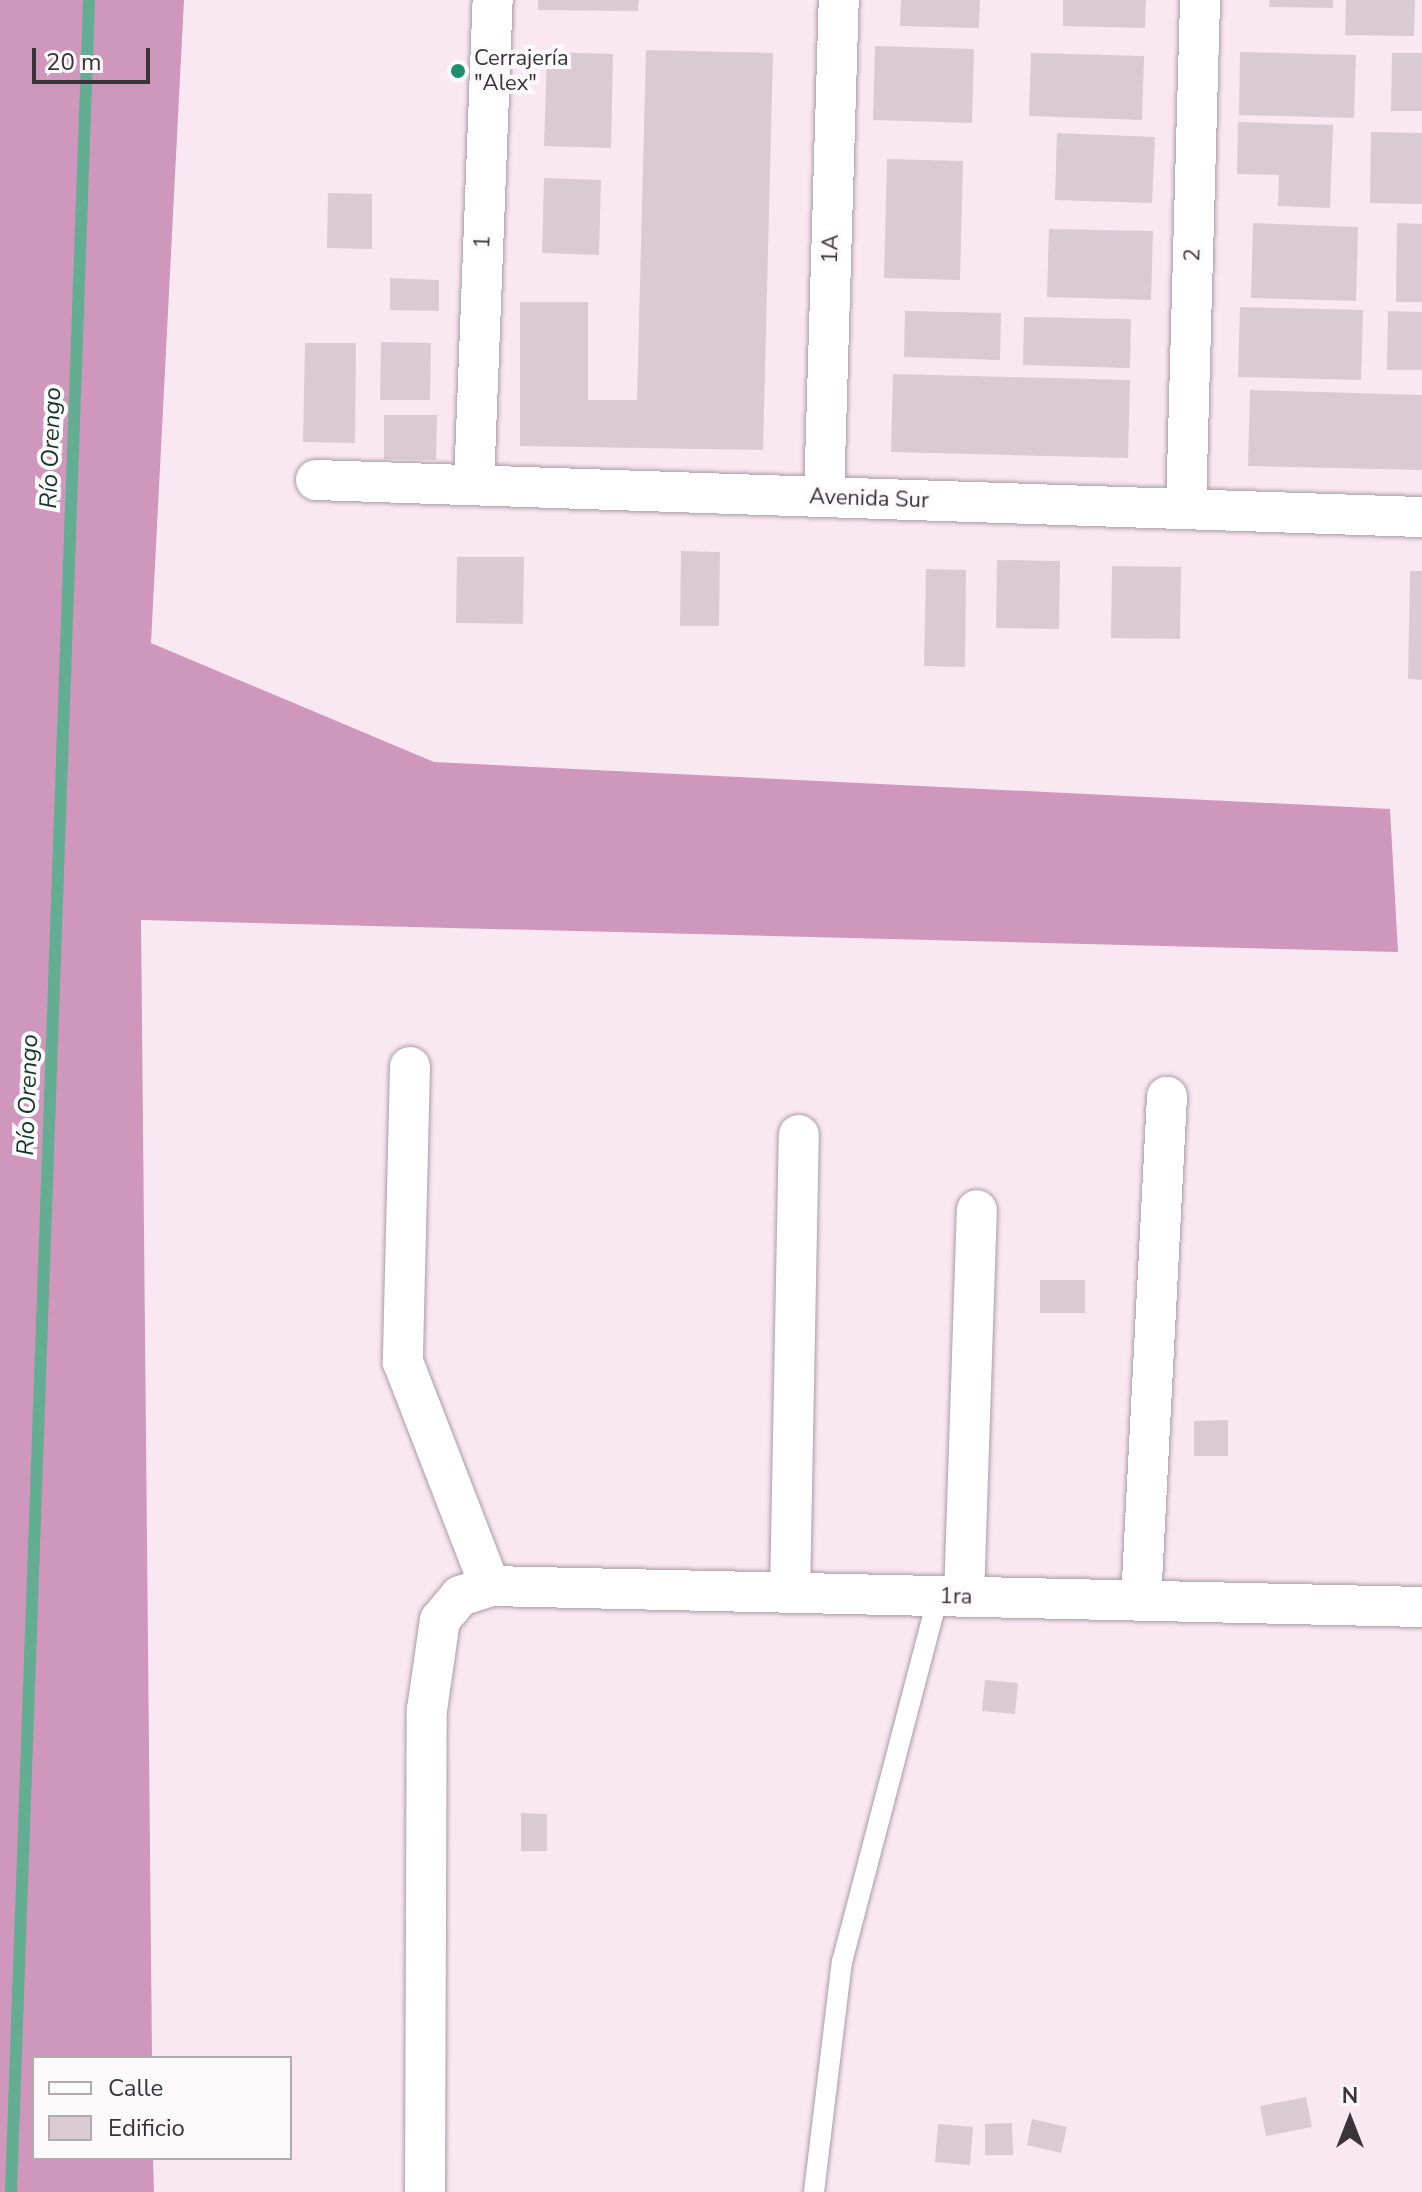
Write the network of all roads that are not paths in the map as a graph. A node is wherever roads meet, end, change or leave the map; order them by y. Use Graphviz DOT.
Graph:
graph roads {
  1 [pos="493,0"];
  2 [pos="839,0"];
  3 [pos="1200,0"];
  4 [pos="316,480"];
  5 [pos="474,485"];
  6 [pos="824,497"];
  7 [pos="1186,509"];
  8 [pos="1422,517"];
  9 [pos="410,1067"];
  10 [pos="1167,1097"];
  11 [pos="799,1135"];
  12 [pos="977,1210"];
  13 [pos="490,1586"];
  14 [pos="790,1593"];
  15 [pos="951,1597"];
  16 [pos="1141,1601"];
  17 [pos="1422,1607"];
  18 [pos="425,2192"];
  19 [pos="814,2192"];
  1 -- 5 [label="street, 1"];
  2 -- 6 [label="street, 1A"];
  3 -- 7 [label="street, 2"];
  4 -- 5 [label="street, Avenida Sur"];
  5 -- 6 [label="street, Avenida Sur"];
  6 -- 7 [label="street, Avenida Sur"];
  7 -- 8 [label="street, Avenida Sur"];
  9 -- 13 [label="street"];
  10 -- 16 [label="street"];
  11 -- 14 [label="street"];
  12 -- 15 [label="street"];
  13 -- 14 [label="street, 1ra"];
  13 -- 18 [label="street"];
  14 -- 15 [label="street, 1ra"];
  15 -- 16 [label="street, 1ra"];
  15 -- 19 [label="lane"];
  16 -- 17 [label="street, 1ra"];
}
